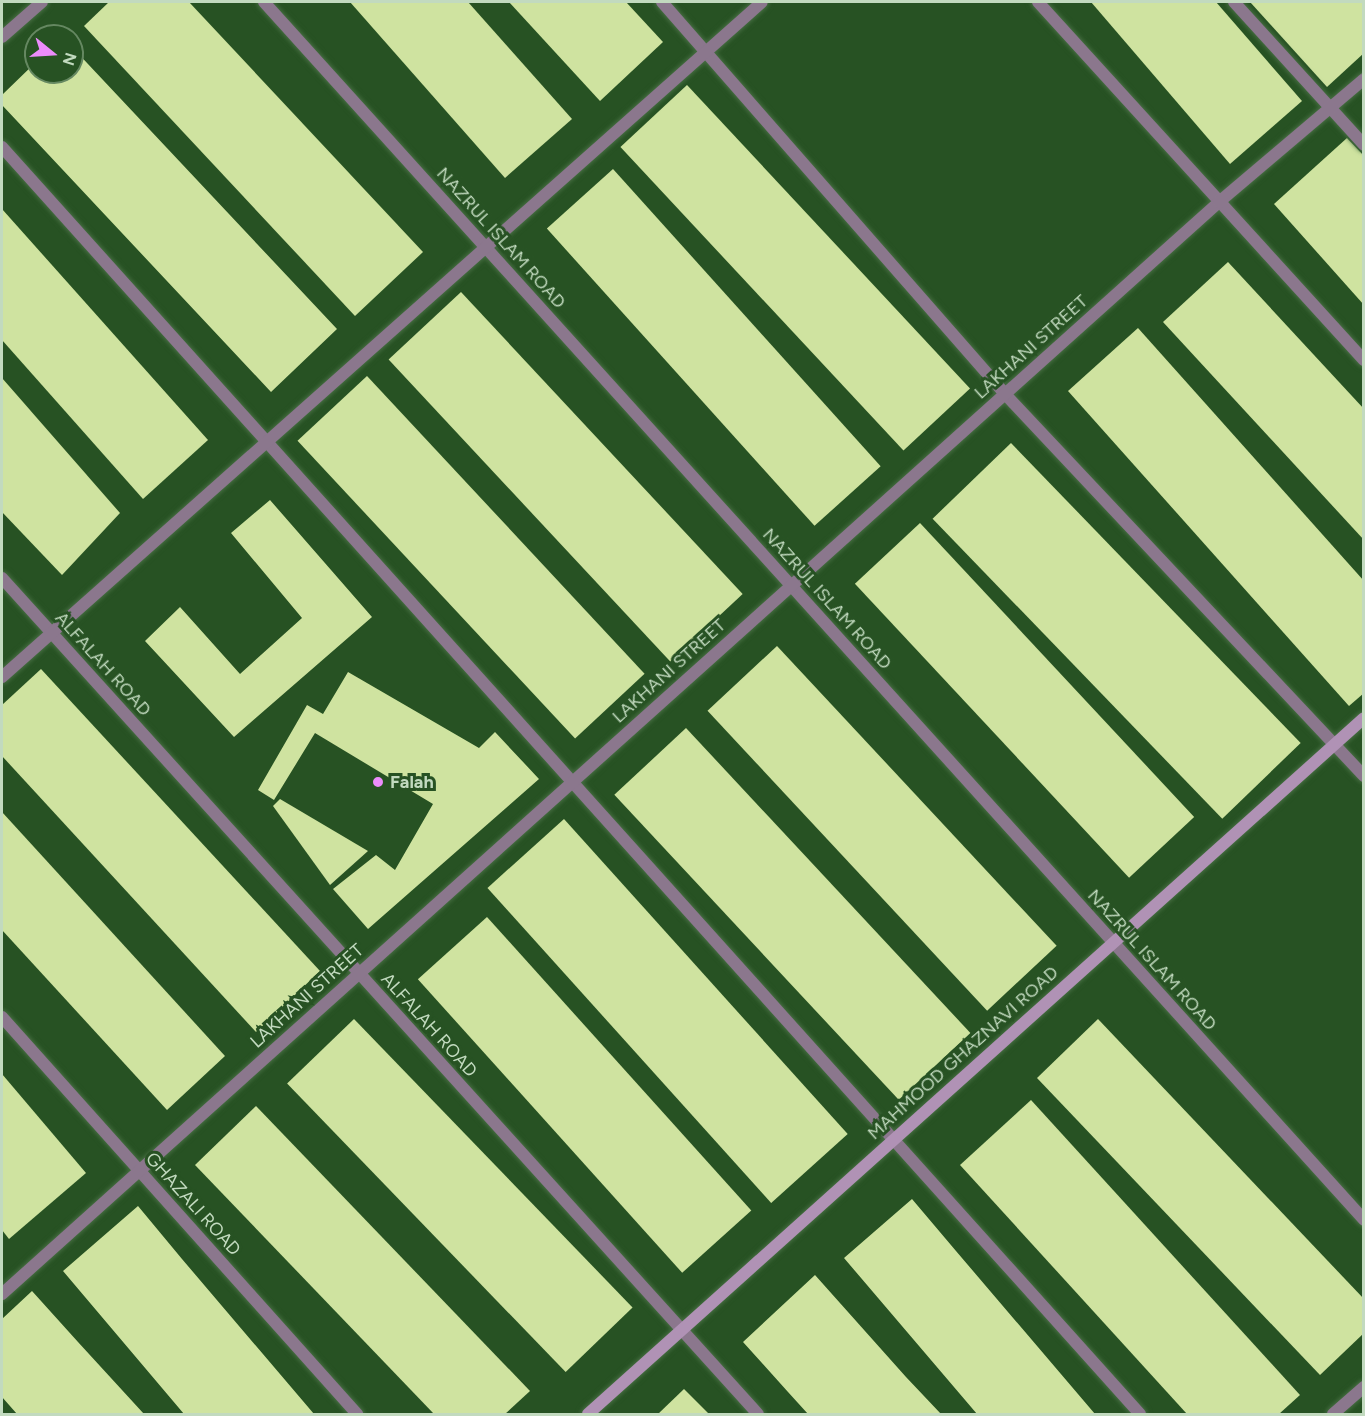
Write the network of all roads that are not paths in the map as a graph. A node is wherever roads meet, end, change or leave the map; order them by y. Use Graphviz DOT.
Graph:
graph roads {
  1 [pos="42,2"];
  2 [pos="264,2"];
  3 [pos="662,2"];
  4 [pos="762,2"];
  5 [pos="1038,2"];
  6 [pos="1234,2"];
  7 [pos="2,37"];
  8 [pos="706,52"];
  9 [pos="1364,79"];
  10 [pos="1330,108"];
  11 [pos="1364,145"];
  12 [pos="2,147"];
  13 [pos="1219,202"];
  14 [pos="486,248"];
  15 [pos="1364,360"];
  16 [pos="1005,394"];
  17 [pos="267,442"];
  18 [pos="2,578"];
  19 [pos="791,586"];
  20 [pos="51,633"];
  21 [pos="2,677"];
  22 [pos="1364,718"];
  23 [pos="1334,744"];
  24 [pos="1364,777"];
  25 [pos="571,783"];
  26 [pos="1112,943"];
  27 [pos="358,974"];
  28 [pos="2,1017"];
  29 [pos="892,1141"];
  30 [pos="139,1170"];
  31 [pos="1364,1220"];
  32 [pos="2,1294"];
  33 [pos="681,1331"];
  34 [pos="1364,1387"];
  35 [pos="357,1414"];
  36 [pos="588,1414"];
  37 [pos="758,1414"];
  38 [pos="1140,1414"];
  39 [pos="1332,1414"];
  1 -- 7 [label="street"];
  2 -- 14 [label="street, NAZRUL ISLAM ROAD"];
  3 -- 8 [label="street"];
  4 -- 8 [label="street"];
  5 -- 13 [label="street"];
  6 -- 10 [label="street"];
  8 -- 14 [label="street"];
  8 -- 16 [label="street"];
  9 -- 10 [label="street, LAKHANI STREET"];
  10 -- 11 [label="street"];
  10 -- 13 [label="street, LAKHANI STREET"];
  12 -- 17 [label="street"];
  13 -- 15 [label="street"];
  13 -- 16 [label="street, LAKHANI STREET"];
  14 -- 17 [label="street"];
  14 -- 19 [label="street, NAZRUL ISLAM ROAD"];
  16 -- 19 [label="street, LAKHANI STREET"];
  16 -- 23 [label="street"];
  17 -- 20 [label="street"];
  17 -- 25 [label="street"];
  18 -- 20 [label="street, ALFALAH ROAD"];
  19 -- 25 [label="street, LAKHANI STREET"];
  19 -- 26 [label="street, NAZRUL ISLAM ROAD"];
  20 -- 21 [label="street"];
  20 -- 27 [label="street, ALFALAH ROAD"];
  22 -- 23 [label="street, MAHMOOD GHAZNAVI ROAD"];
  23 -- 24 [label="street"];
  23 -- 26 [label="street, MAHMOOD GHAZNAVI ROAD"];
  25 -- 27 [label="street, LAKHANI STREET"];
  25 -- 29 [label="street"];
  26 -- 29 [label="street, MAHMOOD GHAZNAVI ROAD"];
  26 -- 31 [label="street, NAZRUL ISLAM ROAD"];
  27 -- 30 [label="street, LAKHANI STREET"];
  27 -- 33 [label="street, ALFALAH ROAD"];
  28 -- 30 [label="street, GHAZALI ROAD"];
  29 -- 33 [label="street, MAHMOOD GHAZNAVI ROAD"];
  29 -- 38 [label="street"];
  30 -- 32 [label="street, LAKHANI STREET"];
  30 -- 35 [label="street, GHAZALI ROAD"];
  33 -- 36 [label="street, MAHMOOD GHAZNAVI ROAD"];
  33 -- 37 [label="street, ALFALAH ROAD"];
  34 -- 39 [label="street"];
}
